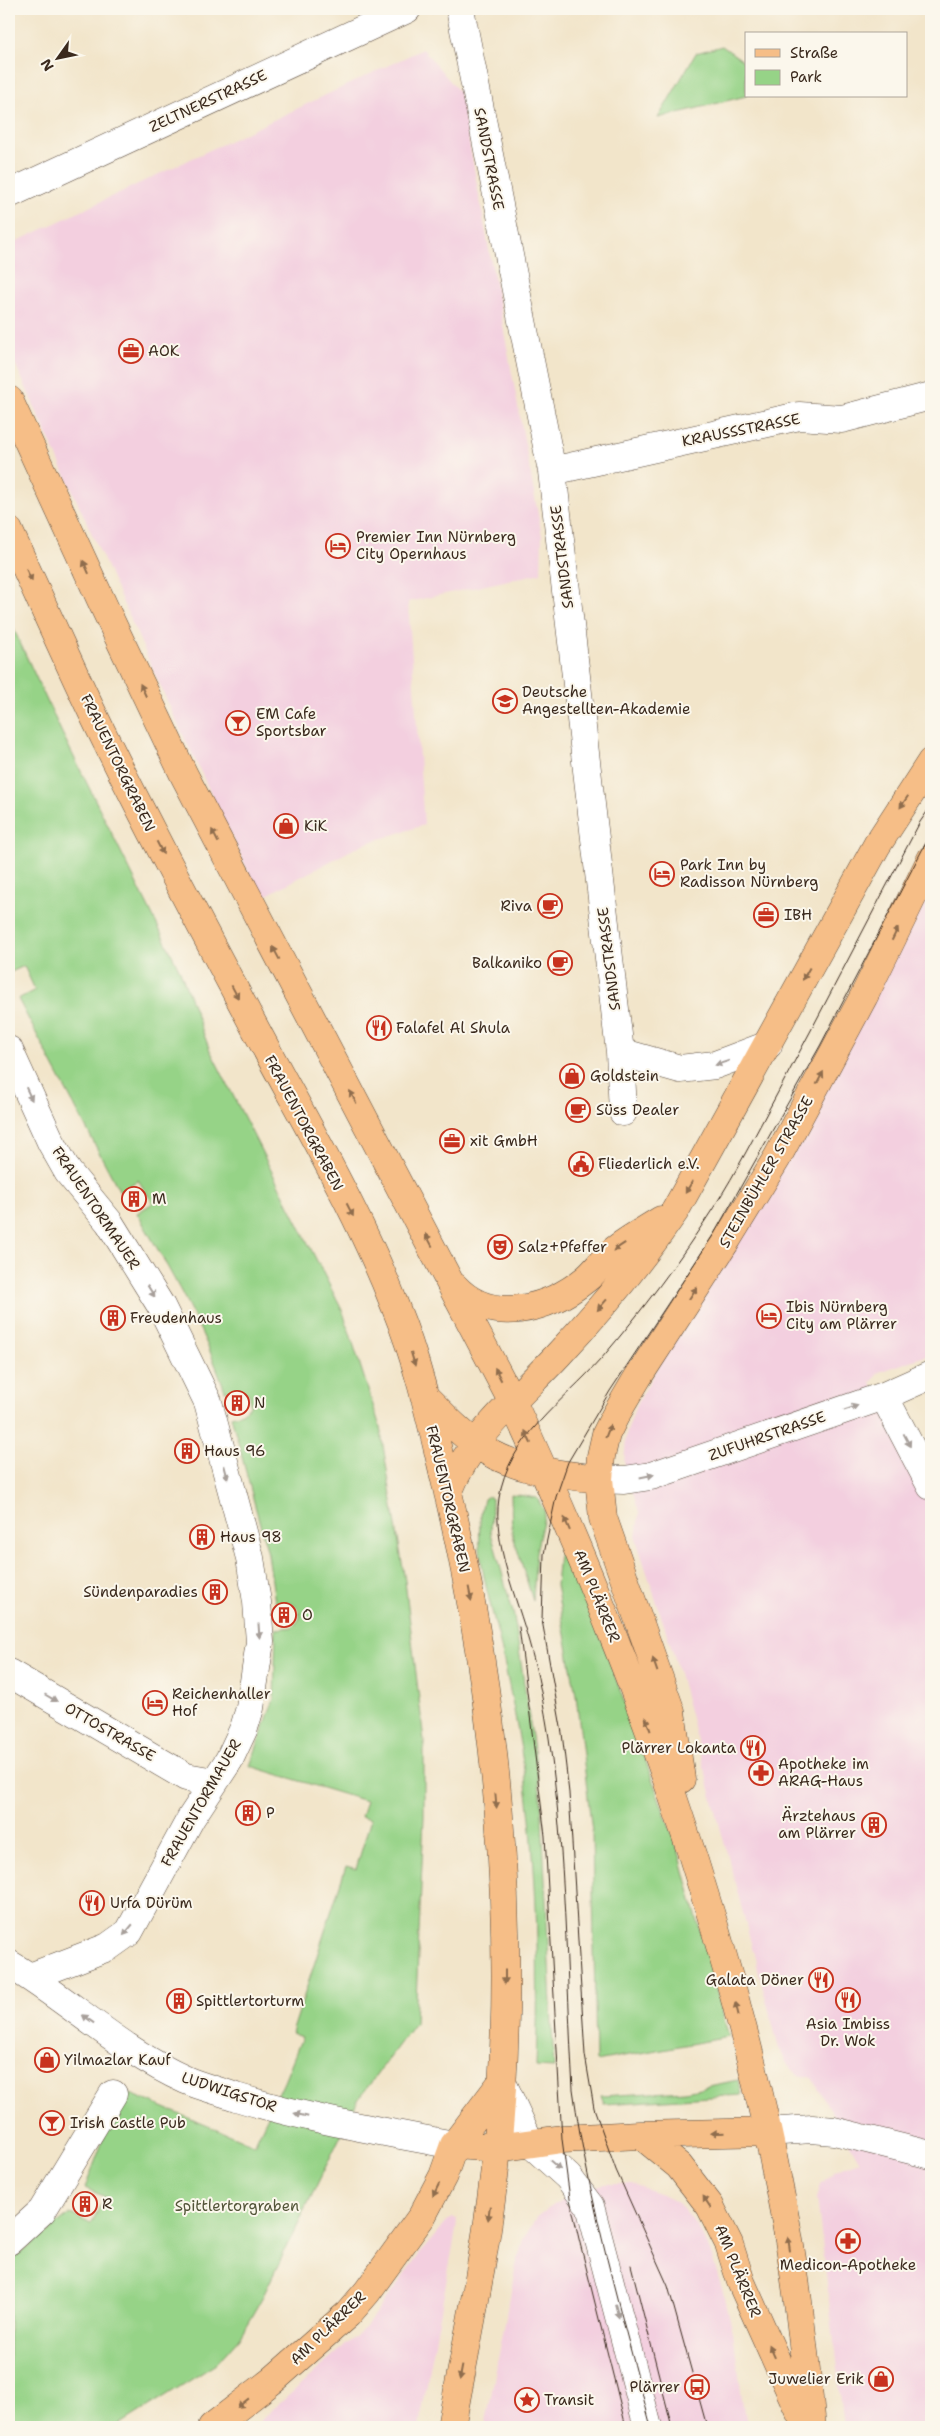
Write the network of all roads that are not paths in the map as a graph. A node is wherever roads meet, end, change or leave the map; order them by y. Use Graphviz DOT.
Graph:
graph roads {
  1 [pos="407,9"];
  2 [pos="460,9"];
  3 [pos="9,194"];
  4 [pos="931,396"];
  5 [pos="9,400"];
  6 [pos="552,470"];
  7 [pos="9,531"];
  8 [pos="931,762"];
  9 [pos="931,859"];
  10 [pos="768,1045"];
  11 [pos="9,1050"];
  12 [pos="620,1052"];
  13 [pos="623,1112"];
  14 [pos="674,1211"];
  15 [pos="452,1284"];
  16 [pos="931,1376"];
  17 [pos="424,1396"];
  18 [pos="884,1396"];
  19 [pos="512,1401"];
  20 [pos="475,1444"];
  21 [pos="544,1472"];
  22 [pos="599,1479"];
  23 [pos="931,1486"];
  24 [pos="448,1493"];
  25 [pos="9,1673"];
  26 [pos="214,1782"];
  27 [pos="692,1853"];
  28 [pos="20,1971"];
  29 [pos="502,2082"];
  30 [pos="113,2094"];
  31 [pos="767,2132"];
  32 [pos="641,2135"];
  33 [pos="530,2143"];
  34 [pos="454,2145"];
  35 [pos="498,2148"];
  36 [pos="931,2155"];
  37 [pos="9,2241"];
  38 [pos="212,2427"];
  39 [pos="450,2427"];
  40 [pos="648,2427"];
  41 [pos="806,2427"];
  42 [pos="812,2427"];
  1 -- 3 [label="street, ZELTNERSTRASSE"];
  2 -- 6 [label="street, SANDSTRASSE"];
  4 -- 6 [label="street, KRAUSSSTRASSE"];
  15 -- 5 [label="main road, one-way"];
  6 -- 12 [label="street, SANDSTRASSE"];
  7 -- 17 [label="main road, FRAUENTORGRABEN, one-way"];
  8 -- 10 [label="main road, one-way"];
  22 -- 9 [label="main road, STEINBÜHLER STRASSE, one-way"];
  10 -- 12 [label="street, one-way"];
  10 -- 14 [label="main road, one-way"];
  11 -- 26 [label="street, FRAUENTORMAUER, one-way"];
  12 -- 13 [label="street, SANDSTRASSE"];
  14 -- 15 [label="main road, one-way"];
  14 -- 19 [label="main road, one-way"];
  19 -- 15 [label="main road, AM PLÄRRER, one-way"];
  16 -- 18 [label="street, ZUFUHRSTRASSE"];
  17 -- 20 [label="main road"];
  17 -- 24 [label="main road, FRAUENTORGRABEN"];
  22 -- 18 [label="street, ZUFUHRSTRASSE, one-way"];
  18 -- 23 [label="street, one-way"];
  19 -- 20 [label="main road"];
  21 -- 19 [label="main road, AM PLÄRRER, one-way"];
  20 -- 21 [label="main road"];
  20 -- 24 [label="main road"];
  21 -- 22 [label="main road"];
  27 -- 21 [label="main road, AM PLÄRRER, one-way"];
  27 -- 22 [label="main road, AM PLÄRRER, one-way"];
  24 -- 29 [label="main road, FRAUENTORGRABEN, one-way"];
  25 -- 26 [label="street, OTTOSTRASSE, one-way"];
  26 -- 28 [label="street, FRAUENTORMAUER, one-way"];
  31 -- 27 [label="main road, AM PLÄRRER, one-way"];
  34 -- 28 [label="street, LUDWIGSTOR, one-way"];
  29 -- 33 [label="street"];
  29 -- 34 [label="main road, AM PLÄRRER"];
  29 -- 35 [label="main road"];
  30 -- 37 [label="street"];
  31 -- 32 [label="main road, one-way"];
  31 -- 36 [label="street"];
  42 -- 31 [label="main road, AM PLÄRRER, one-way"];
  32 -- 33 [label="main road"];
  41 -- 32 [label="main road, AM PLÄRRER, one-way"];
  33 -- 35 [label="main road"];
  33 -- 40 [label="street, one-way"];
  34 -- 35 [label="main road"];
  34 -- 38 [label="main road, AM PLÄRRER, one-way"];
  35 -- 39 [label="main road, one-way"];
}
